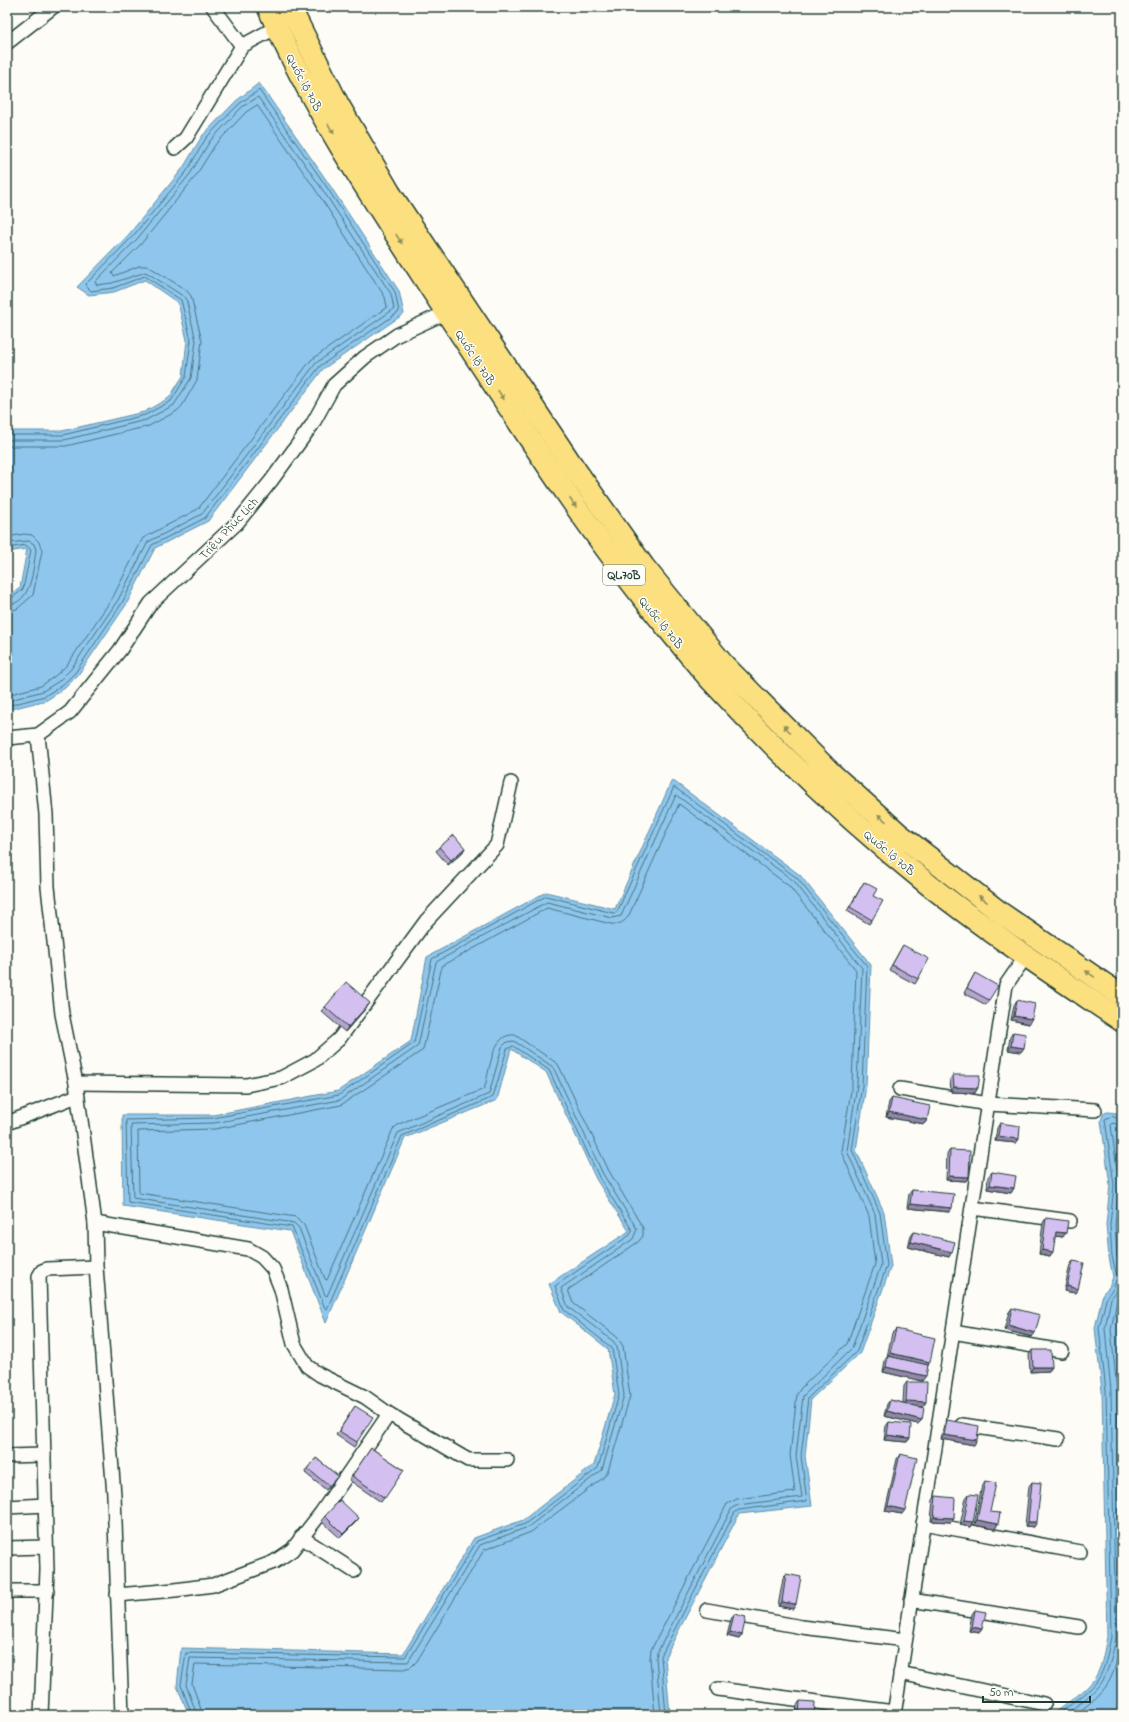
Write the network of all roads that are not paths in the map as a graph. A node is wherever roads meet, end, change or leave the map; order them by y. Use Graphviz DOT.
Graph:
graph roads {
  1 [pos="53,7"];
  2 [pos="213,7"];
  3 [pos="268,7"];
  4 [pos="290,7"];
  5 [pos="277,27"];
  6 [pos="7,44"];
  7 [pos="242,46"];
  8 [pos="175,148"];
  9 [pos="447,312"];
  10 [pos="563,471"];
  11 [pos="38,735"];
  12 [pos="7,738"];
  13 [pos="511,783"];
  14 [pos="1026,956"];
  15 [pos="1122,996"];
  16 [pos="1122,1021"];
  17 [pos="77,1089"];
  18 [pos="900,1089"];
  19 [pos="988,1104"];
  20 [pos="1095,1110"];
  21 [pos="7,1123"];
  22 [pos="972,1208"];
  23 [pos="1070,1221"];
  24 [pos="95,1223"];
  25 [pos="96,1268"];
  26 [pos="953,1332"];
  27 [pos="1062,1351"];
  28 [pos="389,1414"];
  29 [pos="939,1422"];
  30 [pos="1058,1439"];
  31 [pos="44,1454"];
  32 [pos="7,1456"];
  33 [pos="507,1460"];
  34 [pos="46,1505"];
  35 [pos="7,1507"];
  36 [pos="923,1523"];
  37 [pos="302,1537"];
  38 [pos="45,1547"];
  39 [pos="7,1548"];
  40 [pos="1080,1552"];
  41 [pos="354,1571"];
  42 [pos="47,1591"];
  43 [pos="7,1592"];
  44 [pos="117,1595"];
  45 [pos="911,1600"];
  46 [pos="707,1610"];
  47 [pos="1079,1627"];
  48 [pos="905,1640"];
  49 [pos="900,1674"];
  50 [pos="718,1689"];
  51 [pos="1044,1704"];
  52 [pos="894,1714"];
  53 [pos="41,1715"];
  54 [pos="122,1715"];
  1 -- 6 [label="street"];
  2 -- 7 [label="street"];
  3 -- 5 [label="main road, Quốc lộ 70B / QL.70B"];
  4 -- 10 [label="main road, Quốc lộ 70B / QL.70B"];
  5 -- 7 [label="street"];
  5 -- 9 [label="main road, Quốc lộ 70B / QL.70B, one-way"];
  7 -- 8 [label="street"];
  9 -- 10 [label="main road, Quốc lộ 70B / QL.70B, one-way"];
  9 -- 11 [label="street, Triệu Phúc Lịch"];
  10 -- 14 [label="main road, Quốc lộ 70B / QL.70B, one-way"];
  15 -- 10 [label="main road, Quốc lộ 70B / QL.70B, one-way"];
  11 -- 12 [label="street"];
  11 -- 17 [label="street"];
  13 -- 17 [label="street"];
  14 -- 16 [label="main road, Quốc lộ 70B / QL.70B"];
  14 -- 19 [label="street"];
  17 -- 21 [label="street"];
  17 -- 24 [label="street"];
  18 -- 19 [label="street"];
  19 -- 20 [label="street"];
  19 -- 22 [label="street"];
  22 -- 23 [label="street"];
  22 -- 26 [label="street"];
  24 -- 25 [label="street"];
  24 -- 28 [label="street"];
  25 -- 31 [label="street"];
  25 -- 44 [label="street"];
  26 -- 27 [label="street"];
  26 -- 29 [label="street"];
  28 -- 33 [label="street"];
  28 -- 37 [label="street"];
  29 -- 30 [label="street"];
  29 -- 36 [label="street"];
  31 -- 32 [label="street"];
  31 -- 34 [label="street"];
  34 -- 35 [label="street"];
  34 -- 38 [label="street"];
  36 -- 40 [label="street"];
  36 -- 45 [label="street"];
  37 -- 41 [label="street"];
  37 -- 44 [label="street"];
  38 -- 39 [label="street"];
  38 -- 42 [label="street"];
  42 -- 43 [label="street"];
  42 -- 53 [label="street"];
  44 -- 54 [label="street"];
  45 -- 47 [label="street"];
  45 -- 48 [label="street"];
  46 -- 48 [label="street"];
  48 -- 49 [label="street"];
  49 -- 51 [label="street"];
  49 -- 52 [label="street"];
  50 -- 52 [label="street"];
}
